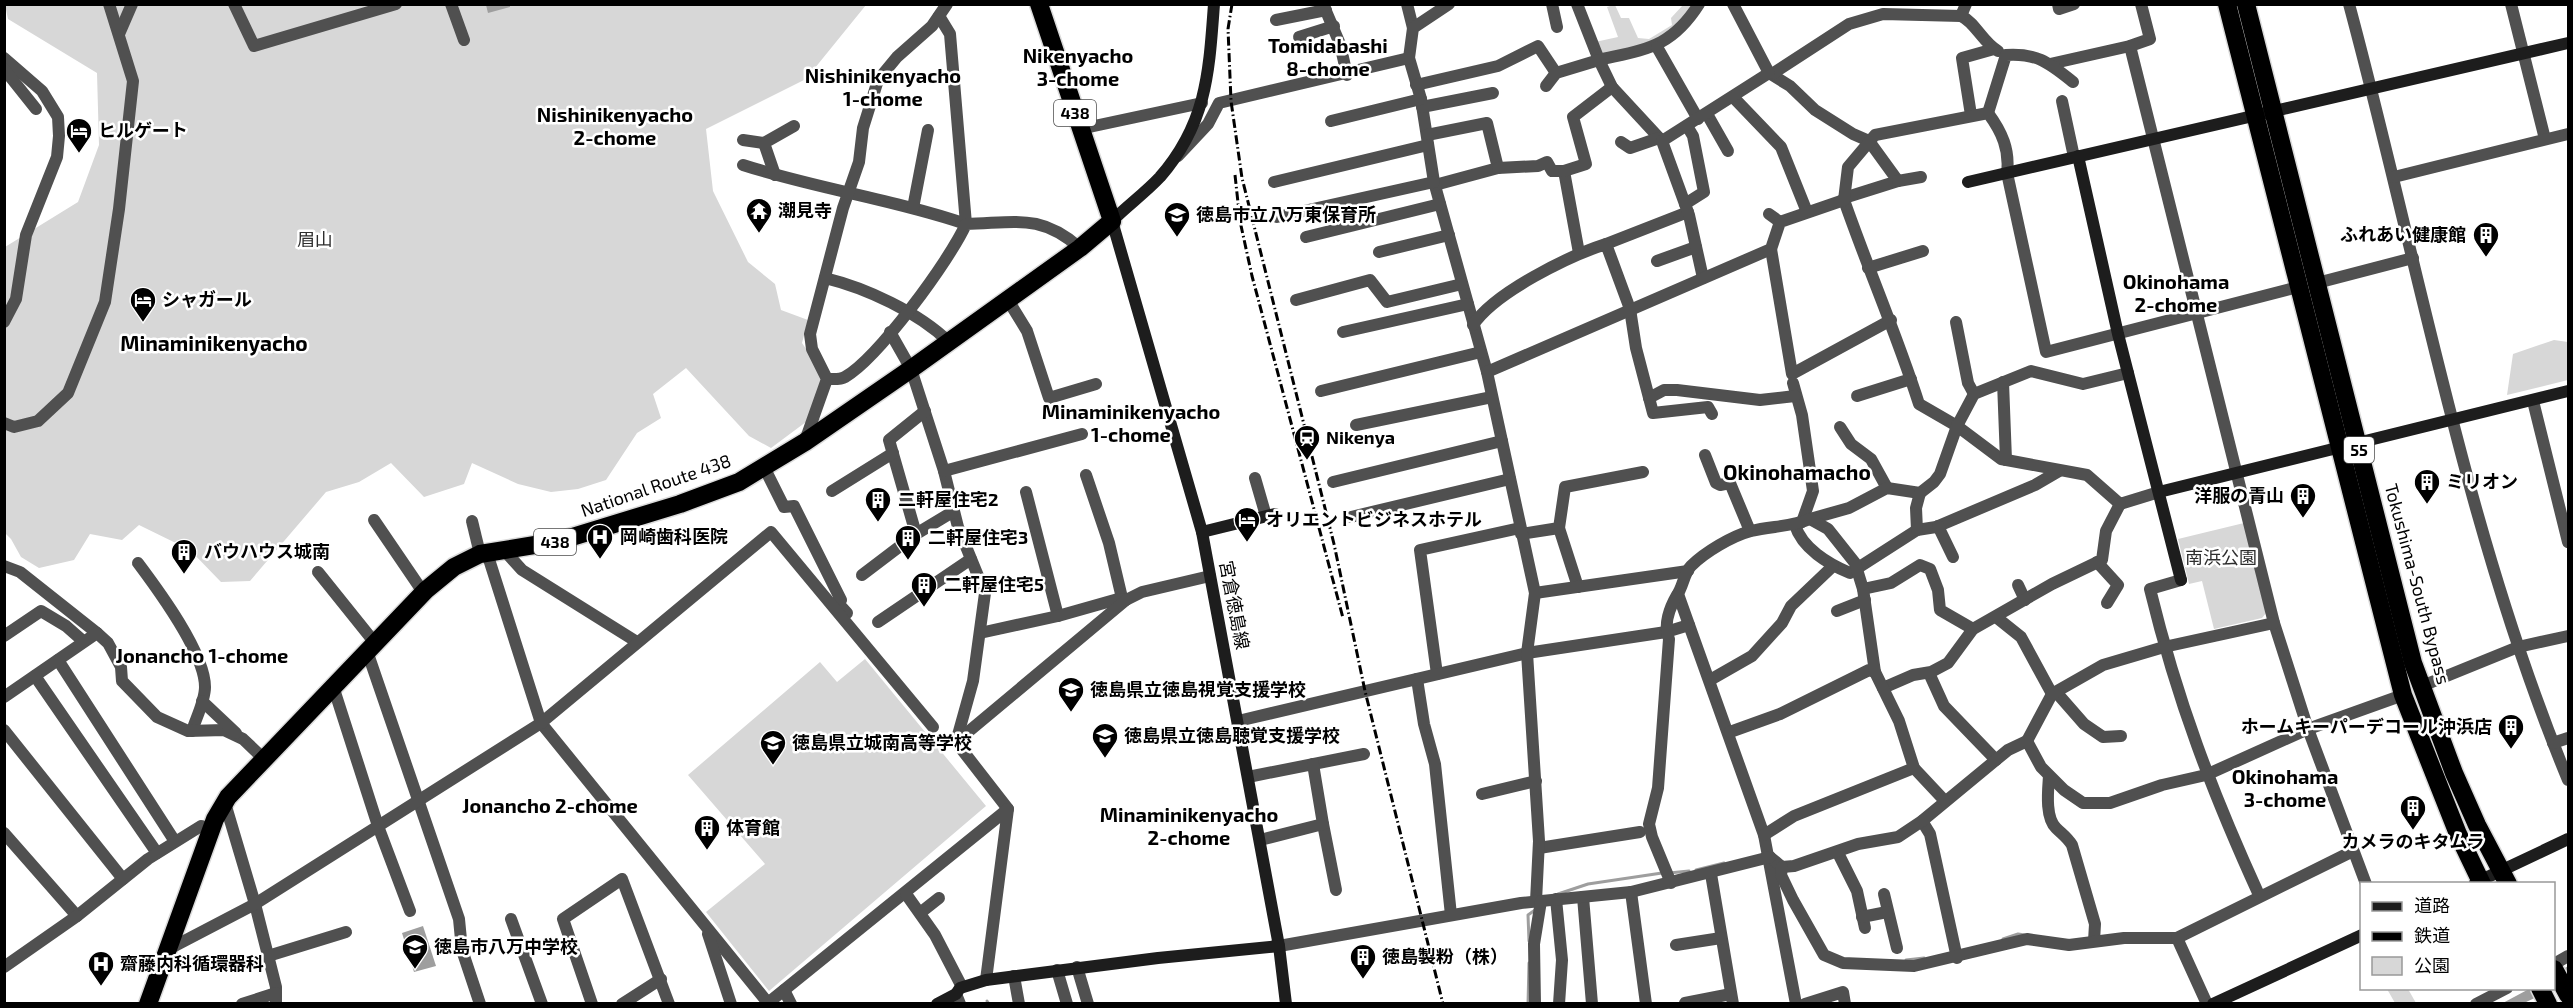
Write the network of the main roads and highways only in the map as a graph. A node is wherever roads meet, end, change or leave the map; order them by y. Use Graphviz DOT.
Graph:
graph roads {
  1 [pos="1039,4"];
  2 [pos="2227,4"];
  3 [pos="2246,4"];
  4 [pos="2504,877"];
  5 [pos="2479,882"];
  6 [pos="2555,971"];
  7 [pos="2567,991"];
  8 [pos="148,1004"];
  1 -- 8 [label="highway, National Route 438 / 438"];
  2 -- 5 [label="highway, 55"];
  3 -- 4 [label="highway, Tokushima-South Bypass / 55"];
  6 -- 7 [label="highway"];
}
